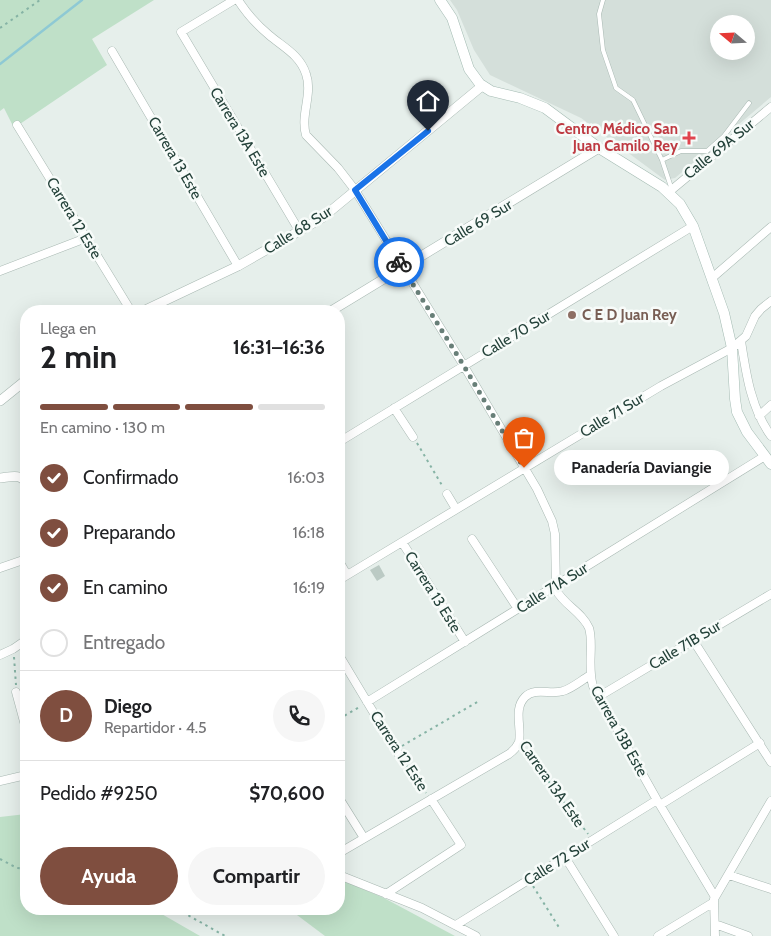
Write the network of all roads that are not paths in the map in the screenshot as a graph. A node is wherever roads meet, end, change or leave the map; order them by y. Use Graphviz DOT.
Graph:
graph roads {
  1 [pos="234,0"];
  2 [pos="238,0"];
  3 [pos="440,0"];
  4 [pos="603,0"];
  5 [pos="112,50"];
  6 [pos="482,86"];
  7 [pos="749,103"];
  8 [pos="771,107"];
  9 [pos="17,125"];
  10 [pos="599,148"];
  11 [pos="662,160"];
  12 [pos="355,190"];
  13 [pos="670,191"];
  14 [pos="693,226"];
  15 [pos="771,227"];
  16 [pos="300,232"];
  17 [pos="86,238"];
  18 [pos="238,266"];
  19 [pos="403,269"];
  20 [pos="0,271"];
  21 [pos="712,278"];
  22 [pos="771,301"];
  23 [pos="127,305"];
  24 [pos="157,305"];
  25 [pos="341,305"];
  26 [pos="742,341"];
  27 [pos="732,348"];
  28 [pos="464,366"];
  29 [pos="20,385"];
  30 [pos="0,401"];
  31 [pos="771,405"];
  32 [pos="394,408"];
  33 [pos="759,416"];
  34 [pos="771,436"];
  35 [pos="413,437"];
  36 [pos="345,438"];
  37 [pos="768,460"];
  38 [pos="524,468"];
  39 [pos="20,477"];
  40 [pos="0,478"];
  41 [pos="447,494"];
  42 [pos="456,509"];
  43 [pos="472,540"];
  44 [pos="402,542"];
  45 [pos="20,561"];
  46 [pos="0,568"];
  47 [pos="345,572"];
  48 [pos="347,575"];
  49 [pos="556,585"];
  50 [pos="771,594"];
  51 [pos="518,609"];
  52 [pos="693,640"];
  53 [pos="465,642"];
  54 [pos="20,644"];
  55 [pos="0,655"];
  56 [pos="345,664"];
  57 [pos="590,676"];
  58 [pos="16,692"];
  59 [pos="598,697"];
  60 [pos="367,702"];
  61 [pos="20,707"];
  62 [pos="760,743"];
  63 [pos="402,760"];
  64 [pos="771,762"];
  65 [pos="20,776"];
  66 [pos="0,781"];
  67 [pos="431,799"];
  68 [pos="771,802"];
  69 [pos="658,803"];
  70 [pos="345,808"];
  71 [pos="364,838"];
  72 [pos="345,849"];
  73 [pos="566,857"];
  74 [pos="729,875"];
  75 [pos="345,877"];
  76 [pos="771,889"];
  77 [pos="386,894"];
  78 [pos="715,899"];
  79 [pos="715,924"];
  80 [pos="456,925"];
  81 [pos="476,936"];
  82 [pos="614,936"];
  83 [pos="658,936"];
  84 [pos="715,936"];
  85 [pos="748,936"];
  1 -- 16 [label="street, Carrera 13A Este"];
  2 -- 12 [label="street"];
  3 -- 6 [label="main road"];
  4 -- 11 [label="lane"];
  5 -- 18 [label="street, Carrera 13 Este"];
  6 -- 10 [label="main road"];
  6 -- 12 [label="street, Calle 68 Sur"];
  7 -- 11 [label="lane"];
  8 -- 13 [label="street, Calle 69A Sur"];
  9 -- 17 [label="street, Carrera 12 Este"];
  10 -- 13 [label="main road"];
  10 -- 19 [label="street, Calle 69 Sur"];
  11 -- 13 [label="lane"];
  12 -- 16 [label="street, Calle 68 Sur"];
  12 -- 19 [label="street"];
  13 -- 14 [label="main road"];
  14 -- 21 [label="main road"];
  14 -- 28 [label="street, Calle 70 Sur"];
  15 -- 21 [label="street"];
  16 -- 18 [label="street, Calle 68 Sur"];
  17 -- 20 [label="street"];
  17 -- 23 [label="street, Carrera 12 Este"];
  18 -- 24 [label="street, Calle 68 Sur"];
  19 -- 25 [label="street, Calle 69 Sur"];
  19 -- 28 [label="street"];
  21 -- 27 [label="main road"];
  22 -- 26 [label="street, Calle 71 Sur"];
  26 -- 27 [label="street, Calle 71 Sur"];
  26 -- 33 [label="street"];
  27 -- 37 [label="main road"];
  27 -- 38 [label="street, Calle 71 Sur"];
  28 -- 32 [label="street, Calle 70 Sur"];
  28 -- 38 [label="street"];
  29 -- 30 [label="street"];
  31 -- 33 [label="street"];
  32 -- 35 [label="street"];
  32 -- 36 [label="street, Calle 70 Sur"];
  33 -- 34 [label="street"];
  37 -- 49 [label="street, Calle 71A Sur"];
  38 -- 42 [label="street, Calle 71 Sur"];
  38 -- 49 [label="street"];
  39 -- 40 [label="street"];
  41 -- 42 [label="street"];
  42 -- 44 [label="street, Calle 71 Sur"];
  43 -- 51 [label="street"];
  44 -- 48 [label="street, Calle 71 Sur"];
  44 -- 53 [label="street, Carrera 13 Este"];
  45 -- 46 [label="street"];
  47 -- 48 [label="street"];
  49 -- 51 [label="street, Calle 71A Sur"];
  49 -- 57 [label="street, Carrera 13B Este"];
  50 -- 52 [label="street, Calle 71B Sur"];
  51 -- 53 [label="street, Calle 71A Sur"];
  52 -- 59 [label="street, Calle 71B Sur"];
  52 -- 62 [label="street"];
  53 -- 60 [label="street, Calle 71A Sur"];
  54 -- 55 [label="street"];
  56 -- 60 [label="street, Carrera 12 Este"];
  57 -- 59 [label="street, Carrera 13B Este"];
  57 -- 67 [label="street, Carrera 13A Este"];
  58 -- 61 [label="street"];
  59 -- 69 [label="street, Carrera 13B Este"];
  60 -- 63 [label="street, Carrera 12 Este"];
  62 -- 64 [label="street"];
  62 -- 69 [label="street, Calle 72 Sur"];
  65 -- 66 [label="street"];
  67 -- 71 [label="street"];
  67 -- 77 [label="street, Carrera 12 Este"];
  68 -- 74 [label="street"];
  69 -- 73 [label="street, Calle 72 Sur"];
  69 -- 78 [label="street, Carrera 13B Este"];
  70 -- 71 [label="street"];
  71 -- 72 [label="street"];
  73 -- 80 [label="street, Calle 72 Sur"];
  73 -- 82 [label="street"];
  74 -- 76 [label="street"];
  74 -- 78 [label="street"];
  75 -- 77 [label="street"];
  77 -- 80 [label="street"];
  78 -- 79 [label="street"];
  78 -- 83 [label="street"];
  79 -- 84 [label="street"];
  79 -- 85 [label="street"];
  80 -- 81 [label="street"];
}
